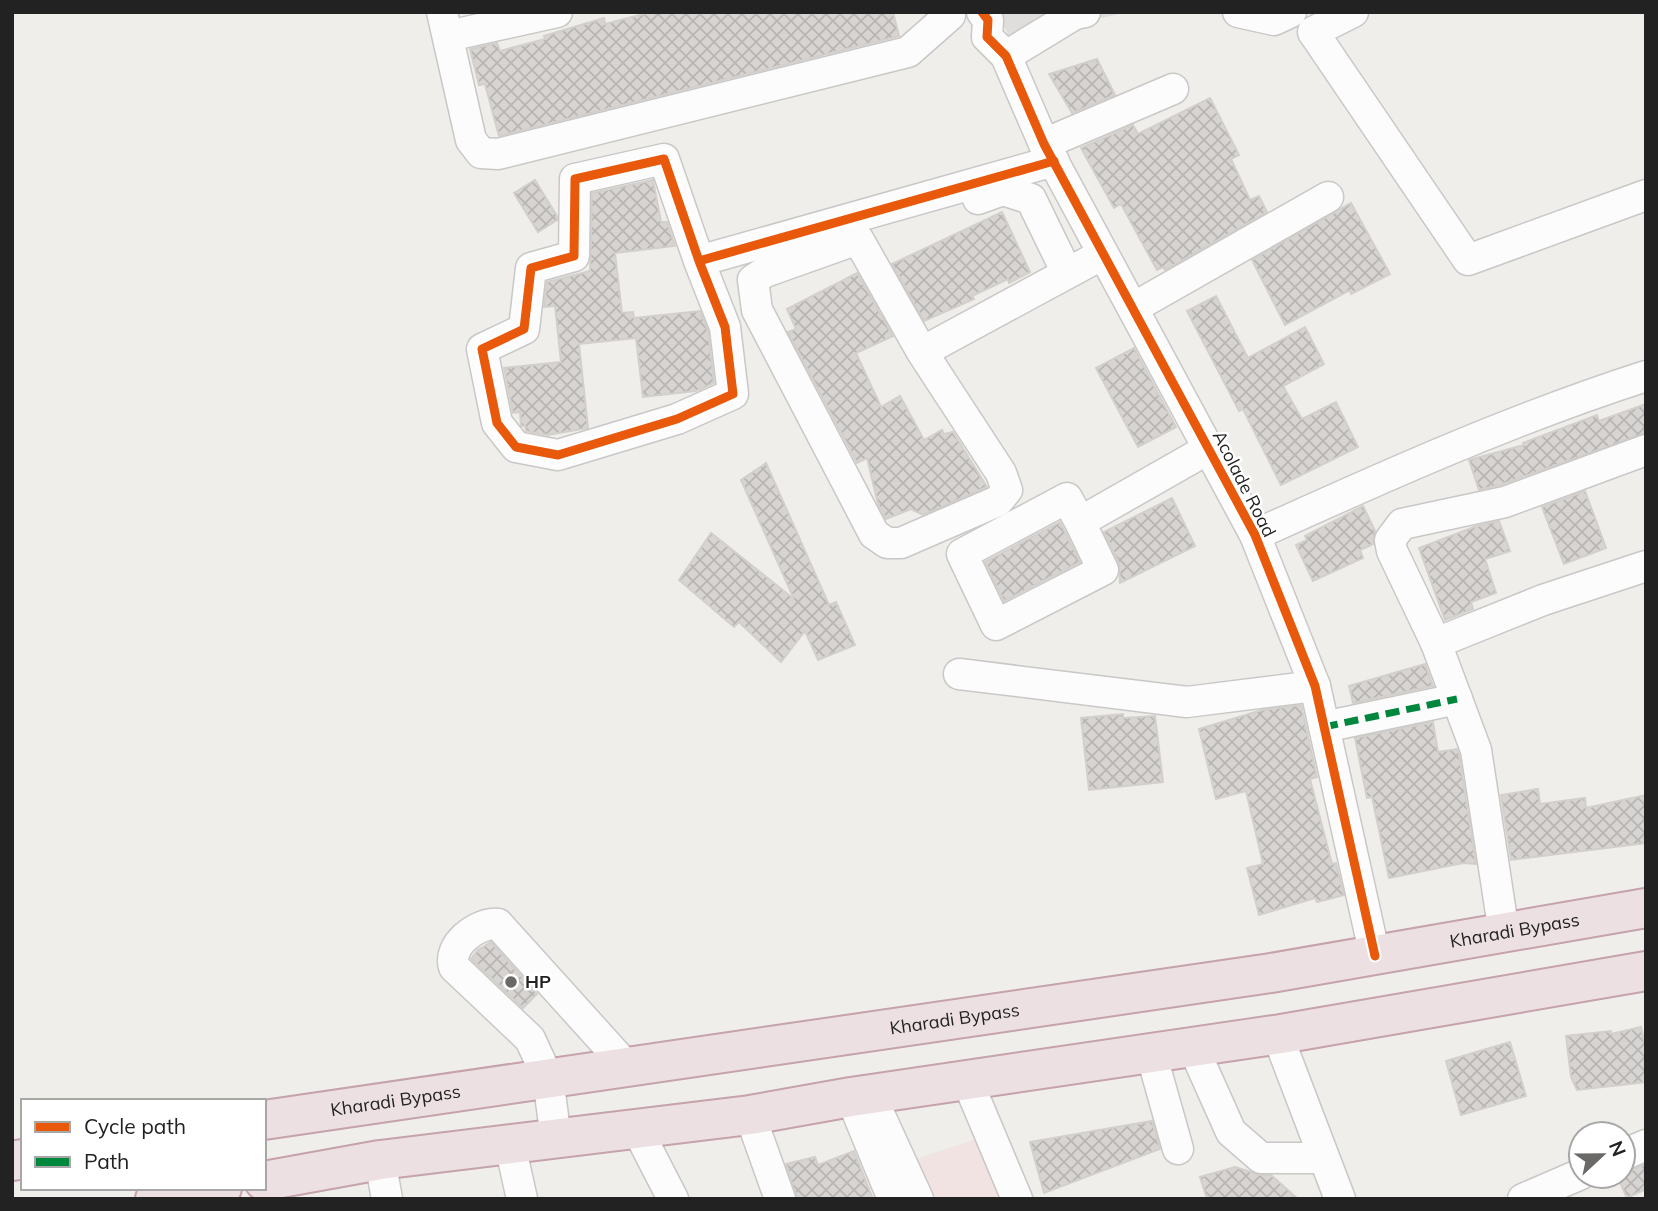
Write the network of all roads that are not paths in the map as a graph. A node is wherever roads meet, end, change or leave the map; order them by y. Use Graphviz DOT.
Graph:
graph roads {
  1 [pos="557,12"];
  2 [pos="1085,12"];
  3 [pos="1238,12"];
  4 [pos="1291,12"];
  5 [pos="1353,12"];
  6 [pos="949,13"];
  7 [pos="445,24"];
  8 [pos="992,35"];
  9 [pos="1173,89"];
  10 [pos="1049,152"];
  11 [pos="1646,195"];
  12 [pos="1328,197"];
  13 [pos="858,239"];
  14 [pos="1103,254"];
  15 [pos="699,261"];
  16 [pos="1067,273"];
  17 [pos="1133,308"];
  18 [pos="922,352"];
  19 [pos="1646,376"];
  20 [pos="1208,449"];
  21 [pos="1646,450"];
  22 [pos="1080,522"];
  23 [pos="1255,535"];
  24 [pos="1646,566"];
  25 [pos="1436,643"];
  26 [pos="959,674"];
  27 [pos="1315,687"];
  28 [pos="1457,699"];
  29 [pos="1324,727"];
  30 [pos="1646,908"];
  31 [pos="1504,933"];
  32 [pos="1375,956"];
  33 [pos="1646,971"];
  34 [pos="1277,1034"];
  35 [pos="1193,1047"];
  36 [pos="1151,1053"];
  37 [pos="628,1068"];
  38 [pos="548,1078"];
  39 [pos="967,1080"];
  40 [pos="860,1096"];
  41 [pos="750,1115"];
  42 [pos="266,1120"];
  43 [pos="637,1129"];
  44 [pos="556,1139"];
  45 [pos="510,1145"];
  46 [pos="1178,1149"];
  47 [pos="1323,1158"];
  48 [pos="380,1160"];
  49 [pos="266,1181"];
  50 [pos="1566,1186"];
  51 [pos="210,1190"];
  52 [pos="155,1199"];
  53 [pos="387,1199"];
  54 [pos="522,1199"];
  55 [pos="673,1199"];
  56 [pos="780,1199"];
  57 [pos="893,1199"];
  58 [pos="918,1199"];
  59 [pos="1017,1199"];
  60 [pos="1339,1199"];
  61 [pos="1523,1199"];
  1 -- 7 [label="street"];
  2 -- 8 [label="street"];
  3 -- 4 [label="street"];
  5 -- 11 [label="street"];
  6 -- 7 [label="street"];
  6 -- 8 [label="street"];
  8 -- 10 [label="street, Acolade Road"];
  9 -- 10 [label="street"];
  10 -- 14 [label="street, Acolade Road"];
  10 -- 15 [label="street"];
  12 -- 17 [label="street"];
  13 -- 16 [label="street"];
  13 -- 18 [label="street"];
  13 -- 18 [label="street"];
  14 -- 16 [label="street"];
  14 -- 17 [label="street, Acolade Road"];
  15 -- 15 [label="street"];
  16 -- 18 [label="street"];
  17 -- 20 [label="street, Acolade Road"];
  19 -- 23 [label="street"];
  20 -- 22 [label="street"];
  20 -- 23 [label="street, Acolade Road"];
  21 -- 25 [label="street"];
  22 -- 22 [label="street"];
  23 -- 27 [label="street, Acolade Road"];
  24 -- 25 [label="street"];
  25 -- 28 [label="street"];
  26 -- 27 [label="street"];
  27 -- 29 [label="street, Acolade Road"];
  28 -- 29 [label="street"];
  28 -- 31 [label="street"];
  29 -- 32 [label="street, Acolade Road"];
  30 -- 31 [label="highway, Kharadi Bypass"];
  31 -- 32 [label="highway, Kharadi Bypass"];
  32 -- 37 [label="highway, Kharadi Bypass"];
  33 -- 34 [label="highway"];
  34 -- 35 [label="highway"];
  34 -- 47 [label="street"];
  35 -- 36 [label="highway"];
  35 -- 47 [label="street"];
  36 -- 39 [label="highway"];
  36 -- 46 [label="street"];
  37 -- 38 [label="highway, Kharadi Bypass"];
  37 -- 38 [label="street"];
  38 -- 42 [label="highway, Kharadi Bypass"];
  38 -- 44 [label="street"];
  39 -- 40 [label="highway"];
  39 -- 59 [label="street"];
  40 -- 41 [label="highway"];
  40 -- 57 [label="street"];
  40 -- 58 [label="street"];
  41 -- 43 [label="highway"];
  41 -- 56 [label="street"];
  43 -- 44 [label="highway"];
  43 -- 55 [label="street"];
  44 -- 45 [label="highway"];
  45 -- 48 [label="highway"];
  45 -- 54 [label="street"];
  47 -- 60 [label="street"];
  48 -- 49 [label="highway"];
  48 -- 53 [label="street"];
  50 -- 61 [label="street"];
  51 -- 52 [label="highway"];
}
